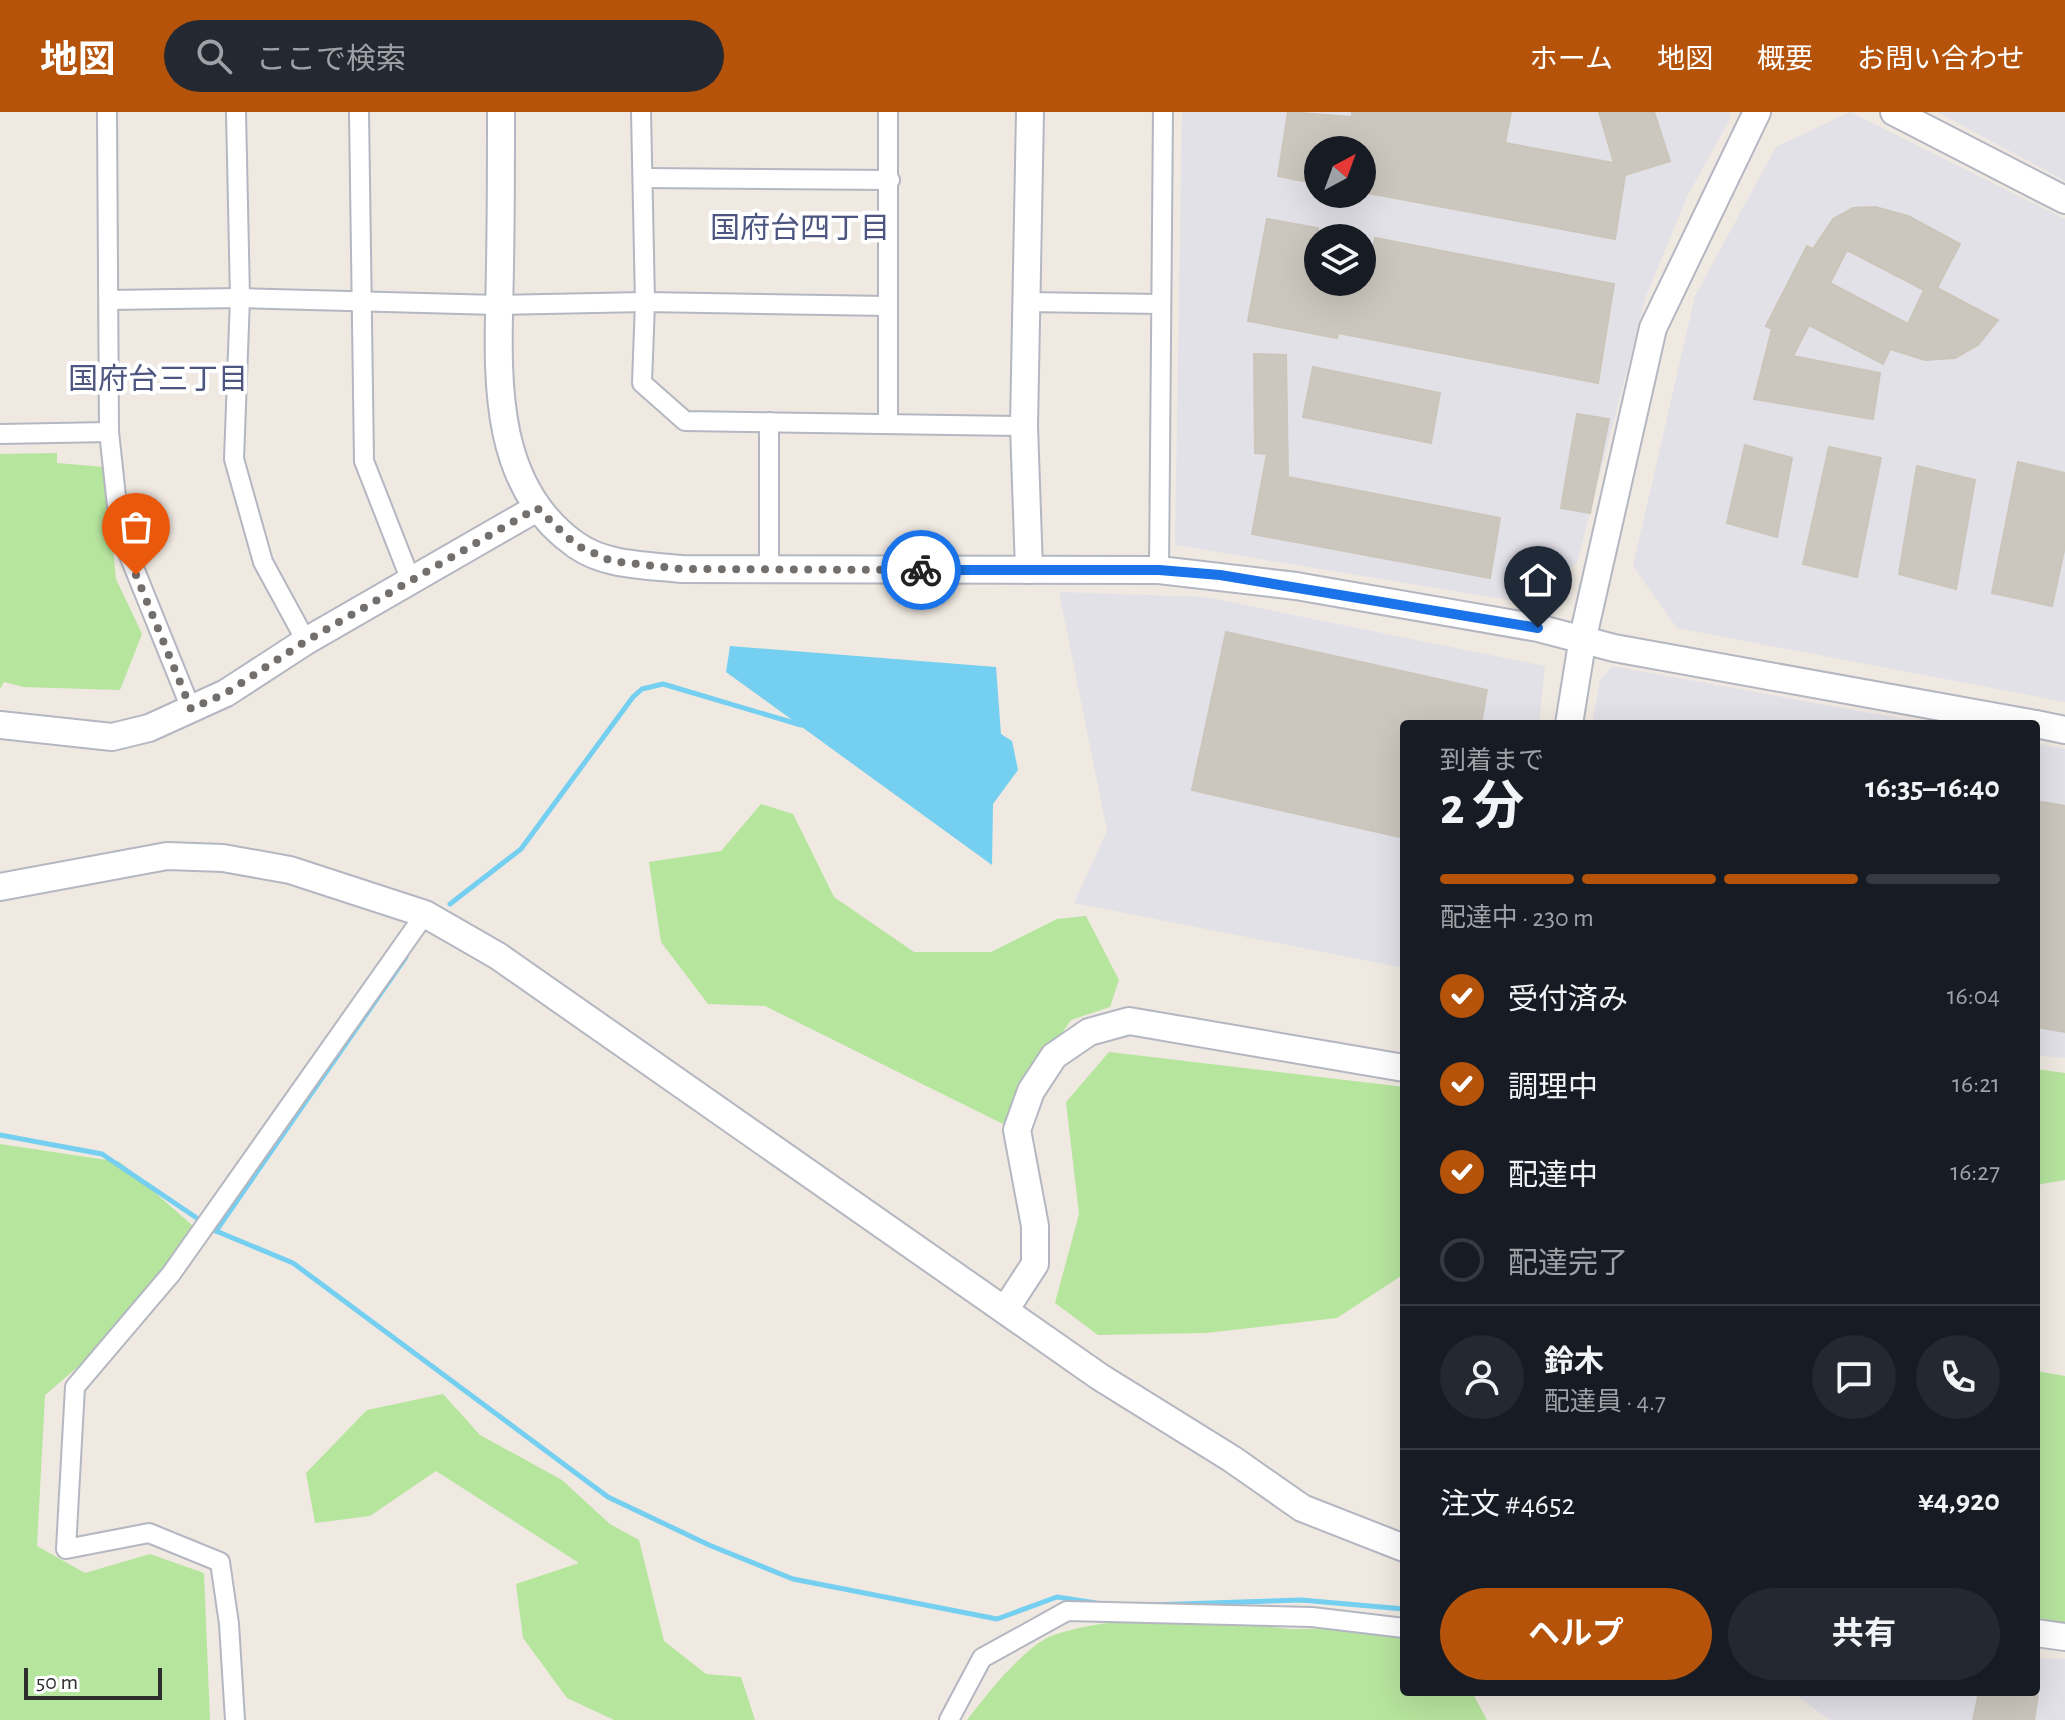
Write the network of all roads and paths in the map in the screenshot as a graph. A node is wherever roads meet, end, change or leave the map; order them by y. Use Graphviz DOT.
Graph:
graph roads {
  1 [pos="107,112"];
  2 [pos="236,112"];
  3 [pos="359,112"];
  4 [pos="501,112"];
  5 [pos="641,112"];
  6 [pos="888,112"];
  7 [pos="1030,112"];
  8 [pos="1163,112"];
  9 [pos="1757,112"];
  10 [pos="1894,112"];
  11 [pos="643,178"];
  12 [pos="890,180"];
  13 [pos="2065,200"];
  14 [pos="240,298"];
  15 [pos="109,300"];
  16 [pos="360,301"];
  17 [pos="645,302"];
  18 [pos="1025,302"];
  19 [pos="1161,304"];
  20 [pos="498,305"];
  21 [pos="888,306"];
  22 [pos="769,422"];
  23 [pos="888,423"];
  24 [pos="1024,426"];
  25 [pos="109,432"];
  26 [pos="0,434"];
  27 [pos="537,508"];
  28 [pos="769,569"];
  29 [pos="1029,570"];
  30 [pos="1159,570"];
  31 [pos="411,581"];
  32 [pos="1583,637"];
  33 [pos="306,641"];
  34 [pos="191,709"];
  35 [pos="1570,720"];
  36 [pos="2013,720"];
  37 [pos="0,725"];
  38 [pos="2040,725"];
  39 [pos="2065,730"];
  40 [pos="0,887"];
  41 [pos="425,914"];
  42 [pos="1400,1067"];
  43 [pos="1005,1310"];
  44 [pos="1400,1546"];
  45 [pos="1400,1628"];
  46 [pos="2040,1634"];
  47 [pos="2065,1637"];
  48 [pos="235,1720"];
  49 [pos="949,1720"];
  1 -- 15 [label="street"];
  2 -- 14 [label="street"];
  3 -- 16 [label="street"];
  4 -- 20 [label="street"];
  5 -- 11 [label="street"];
  6 -- 12 [label="street"];
  7 -- 18 [label="street"];
  8 -- 19 [label="street"];
  9 -- 32 [label="street"];
  10 -- 13 [label="street"];
  11 -- 12 [label="street"];
  11 -- 17 [label="street"];
  12 -- 21 [label="street"];
  14 -- 15 [label="street"];
  14 -- 16 [label="street"];
  14 -- 33 [label="street"];
  15 -- 25 [label="street"];
  16 -- 20 [label="street"];
  16 -- 31 [label="street"];
  17 -- 20 [label="street"];
  17 -- 21 [label="street"];
  17 -- 22 [label="street"];
  18 -- 19 [label="street"];
  18 -- 24 [label="street"];
  19 -- 30 [label="street"];
  20 -- 27 [label="street"];
  21 -- 23 [label="street"];
  22 -- 23 [label="street"];
  22 -- 28 [label="street"];
  23 -- 24 [label="street"];
  24 -- 29 [label="street"];
  25 -- 26 [label="street"];
  25 -- 34 [label="street"];
  27 -- 28 [label="street"];
  27 -- 31 [label="street"];
  28 -- 29 [label="street"];
  29 -- 30 [label="street"];
  30 -- 32 [label="street"];
  31 -- 33 [label="street"];
  32 -- 35 [label="street"];
  32 -- 36 [label="street"];
  33 -- 34 [label="street"];
  34 -- 37 [label="street"];
  38 -- 39 [label="street"];
  40 -- 41 [label="street"];
  41 -- 43 [label="street"];
  41 -- 48 [label="street"];
  42 -- 43 [label="street"];
  43 -- 44 [label="street"];
  45 -- 49 [label="street"];
  46 -- 47 [label="street"];
}
